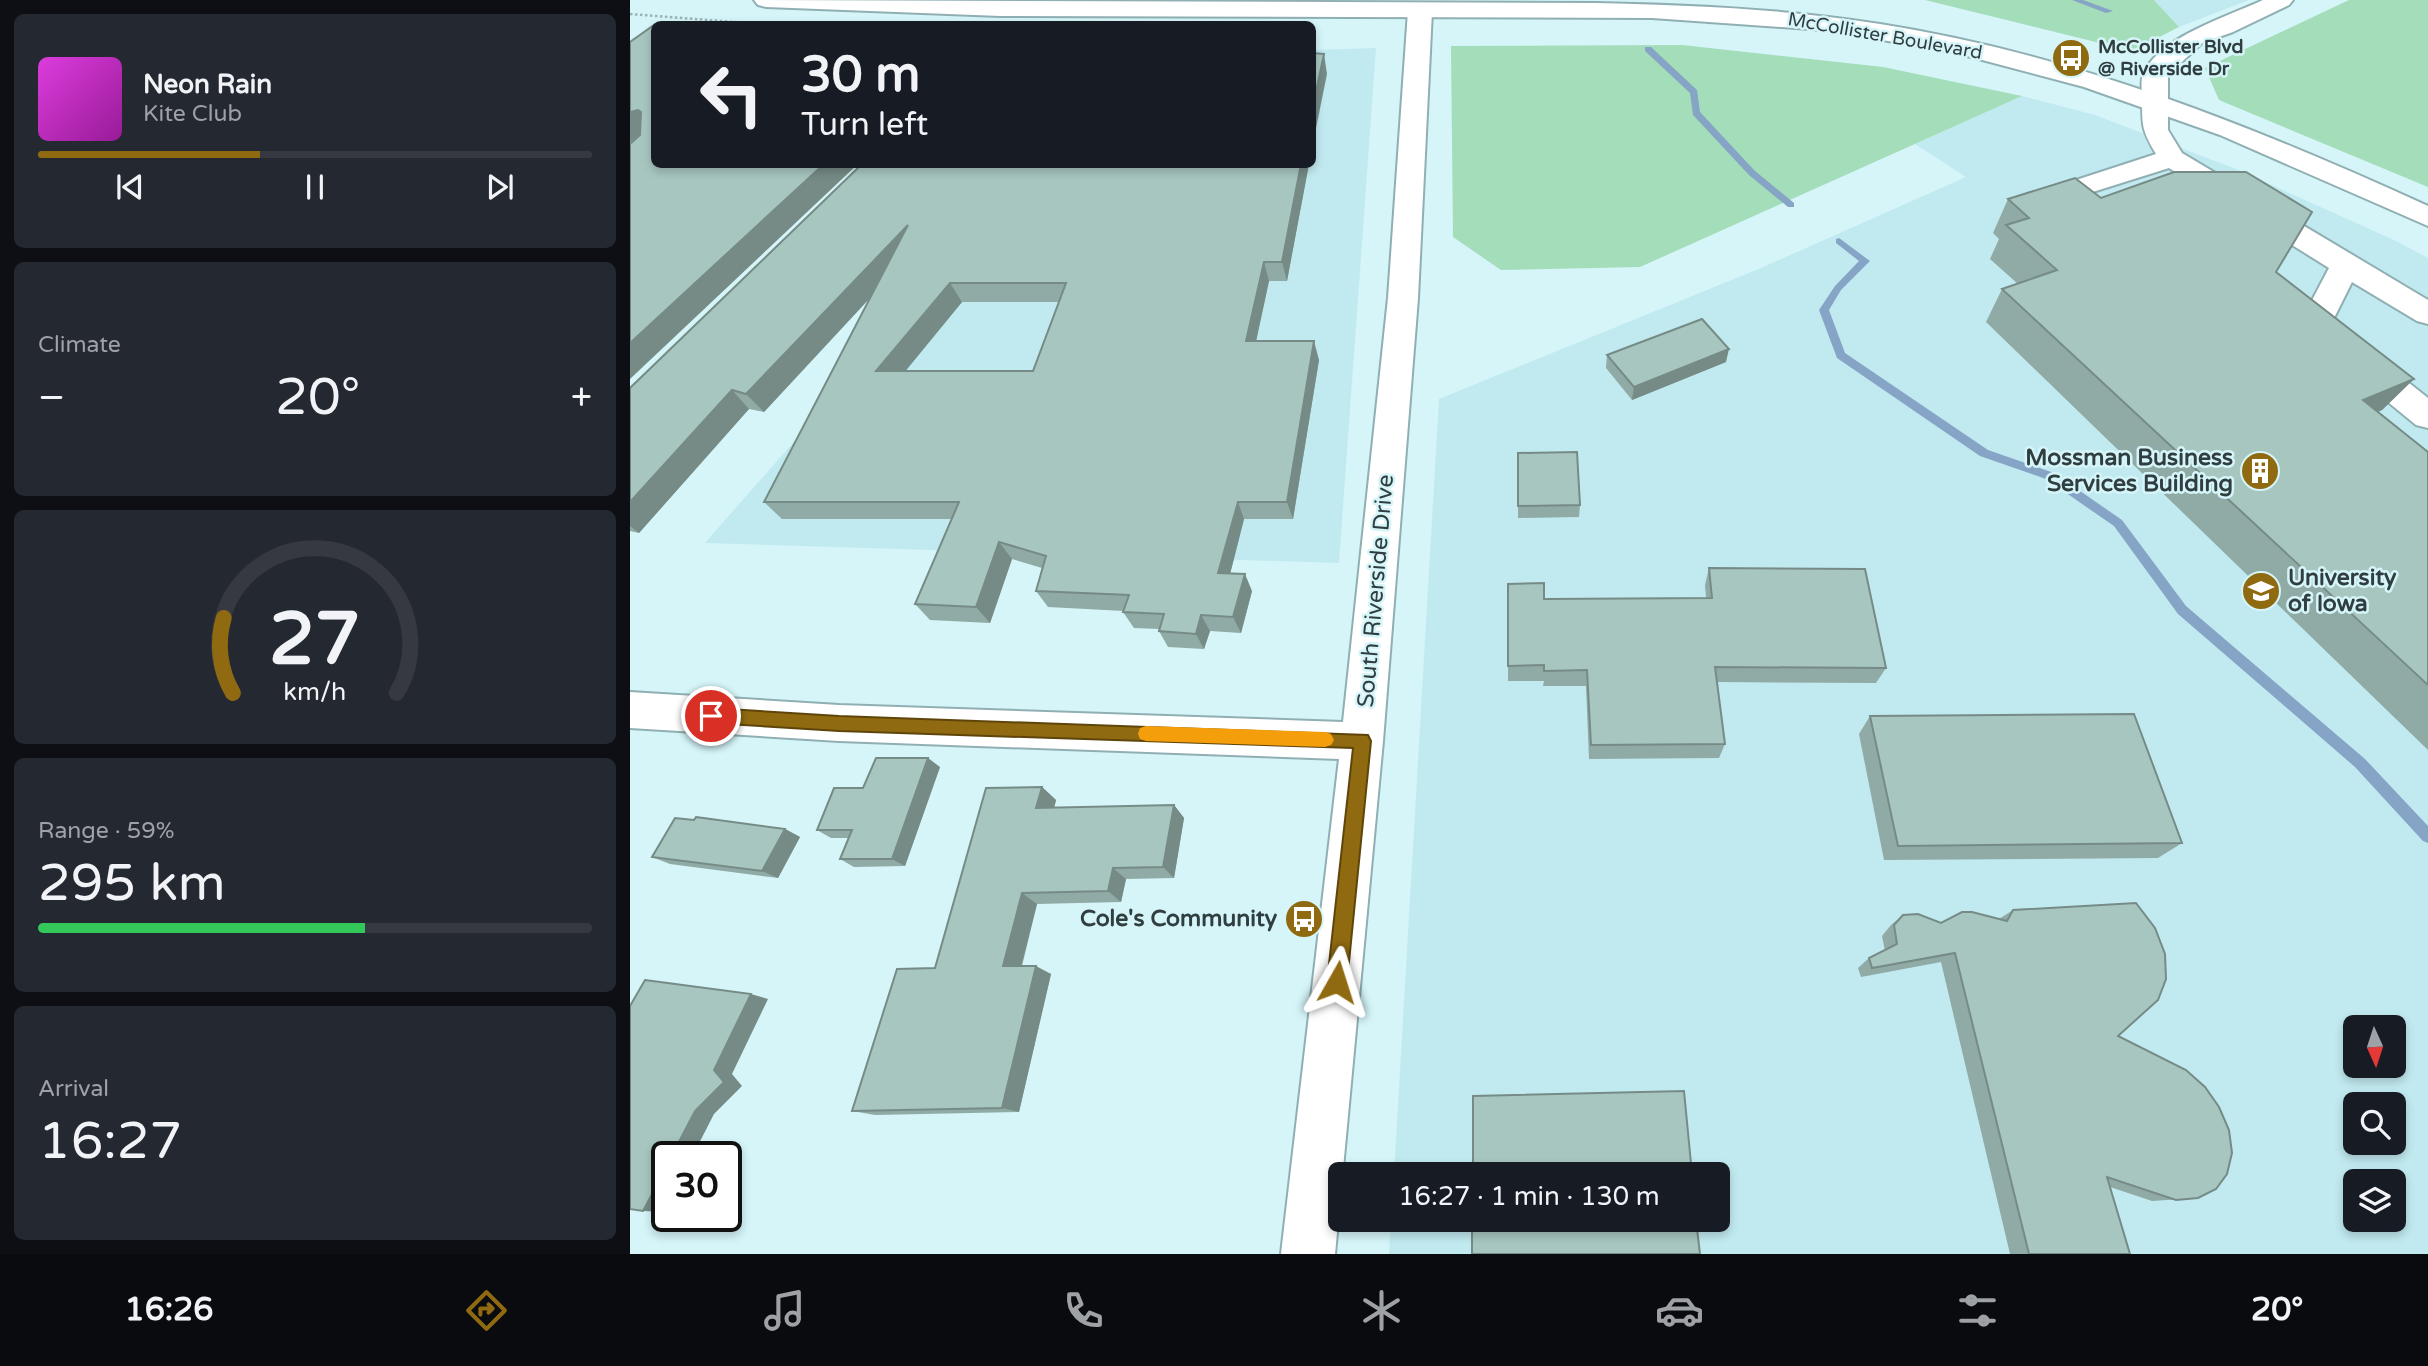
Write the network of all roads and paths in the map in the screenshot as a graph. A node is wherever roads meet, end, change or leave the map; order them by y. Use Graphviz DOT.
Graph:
graph roads {
  1 [pos="766,0"];
  2 [pos="2281,0"];
  3 [pos="1420,11"];
  4 [pos="630,14"];
  5 [pos="720,21"];
  6 [pos="2155,103"];
  7 [pos="2172,158"];
  8 [pos="2080,188"];
  9 [pos="2428,217"];
  10 [pos="2345,265"];
  11 [pos="2428,314"];
  12 [pos="2428,416"];
  13 [pos="630,710"];
  14 [pos="1362,741"];
  15 [pos="1308,1254"];
  1 -- 3 [label="main road, McCollister Boulevard"];
  2 -- 6 [label="main road"];
  3 -- 6 [label="main road, McCollister Boulevard"];
  3 -- 14 [label="main road, South Riverside Drive"];
  4 -- 5 [label="path"];
  6 -- 7 [label="main road"];
  6 -- 9 [label="main road, McCollister Boulevard"];
  7 -- 8 [label="main road"];
  7 -- 10 [label="main road"];
  10 -- 11 [label="main road"];
  10 -- 12 [label="main road"];
  13 -- 14 [label="main road"];
  14 -- 15 [label="main road, South Riverside Drive"];
}
